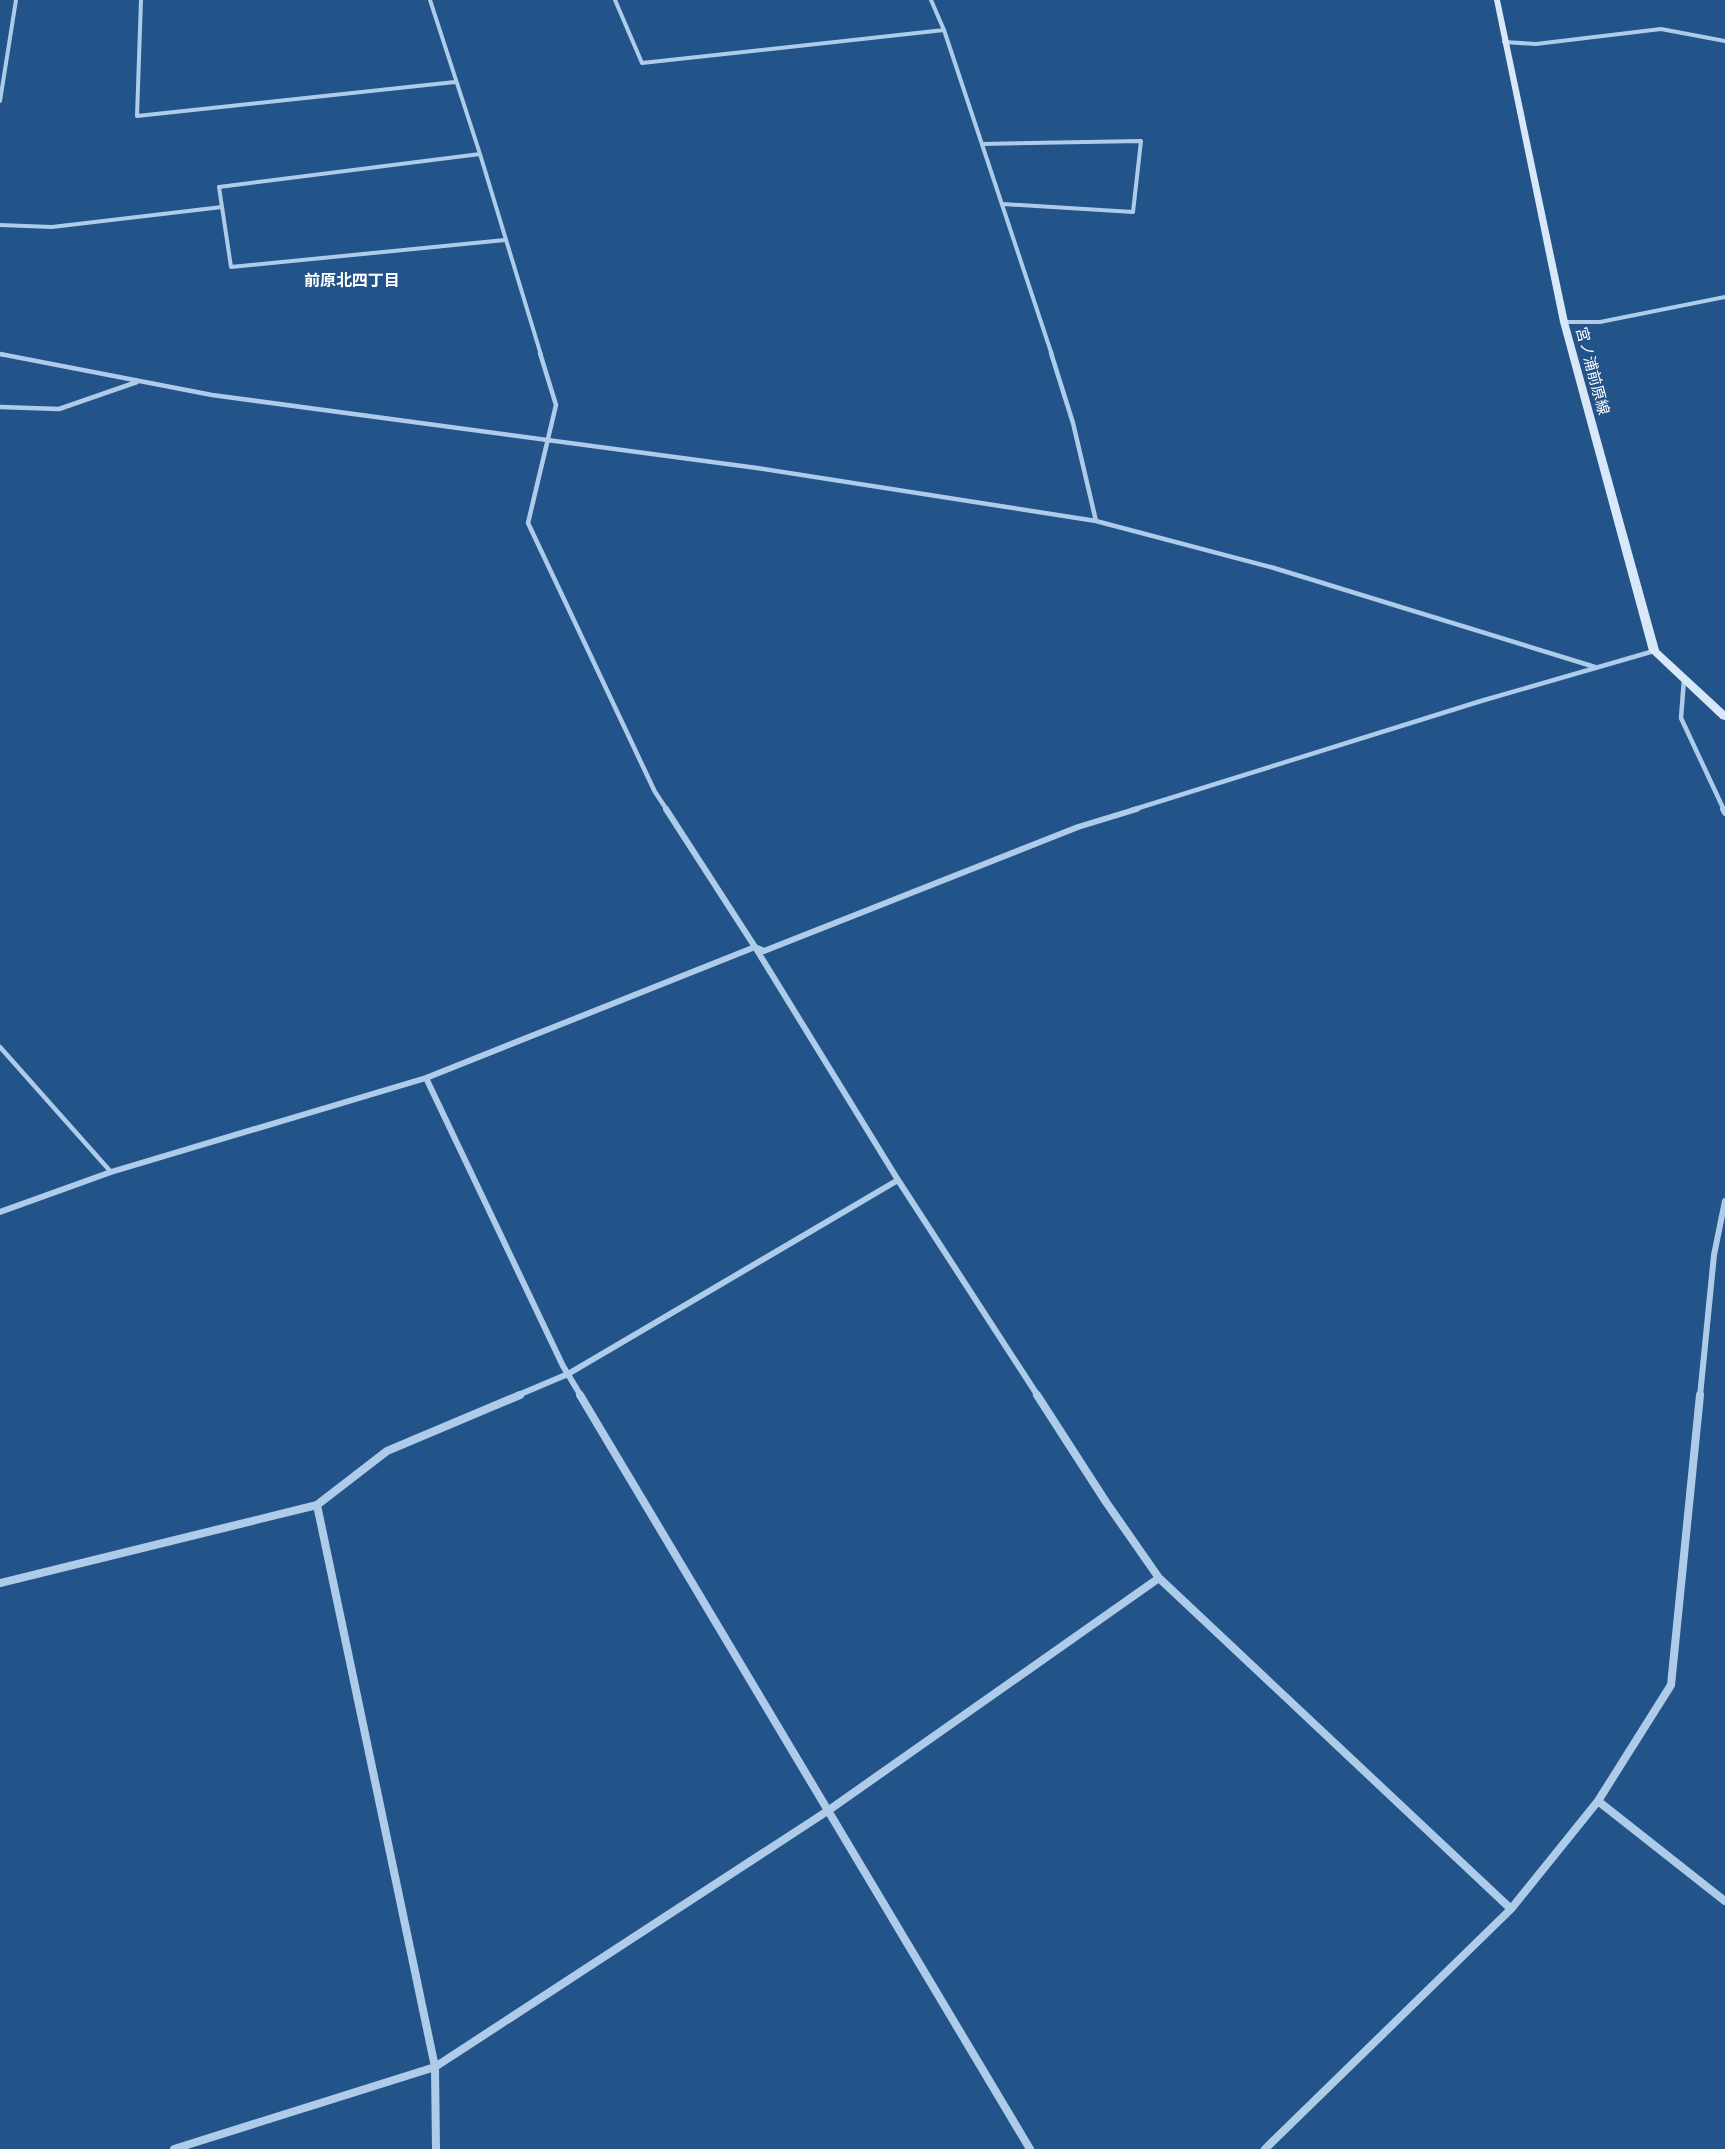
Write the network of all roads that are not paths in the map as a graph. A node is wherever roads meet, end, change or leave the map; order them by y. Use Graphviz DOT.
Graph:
graph roads {
  1 [pos="16,0"];
  2 [pos="141,0"];
  3 [pos="430,0"];
  4 [pos="615,0"];
  5 [pos="931,0"];
  6 [pos="1497,0"];
  7 [pos="944,30"];
  8 [pos="1725,41"];
  9 [pos="1504,42"];
  10 [pos="0,58"];
  11 [pos="7,58"];
  12 [pos="455,82"];
  13 [pos="0,101"];
  14 [pos="982,144"];
  15 [pos="480,154"];
  16 [pos="1002,204"];
  17 [pos="222,207"];
  18 [pos="0,225"];
  19 [pos="505,240"];
  20 [pos="1725,297"];
  21 [pos="1564,322"];
  22 [pos="0,354"];
  23 [pos="138,381"];
  24 [pos="0,407"];
  25 [pos="549,442"];
  26 [pos="1096,521"];
  27 [pos="1654,651"];
  28 [pos="1595,667"];
  29 [pos="1684,679"];
  30 [pos="1725,717"];
  31 [pos="1725,813"];
  32 [pos="755,947"];
  33 [pos="0,1047"];
  34 [pos="426,1078"];
  35 [pos="111,1172"];
  36 [pos="898,1180"];
  37 [pos="1725,1201"];
  38 [pos="0,1212"];
  39 [pos="568,1374"];
  40 [pos="317,1505"];
  41 [pos="1159,1578"];
  42 [pos="0,1582"];
  43 [pos="1598,1801"];
  44 [pos="829,1810"];
  45 [pos="1725,1901"];
  46 [pos="1511,1909"];
  47 [pos="435,2067"];
  48 [pos="174,2149"];
  49 [pos="436,2149"];
  50 [pos="1030,2149"];
  51 [pos="1265,2149"];
  1 -- 11 [label="street"];
  2 -- 12 [label="street"];
  3 -- 12 [label="street"];
  4 -- 7 [label="street"];
  5 -- 7 [label="street"];
  6 -- 9 [label="main road, 宮ノ浦前原線"];
  7 -- 14 [label="street"];
  8 -- 9 [label="street"];
  9 -- 21 [label="main road, 宮ノ浦前原線"];
  10 -- 11 [label="street"];
  11 -- 13 [label="street"];
  12 -- 15 [label="street"];
  14 -- 16 [label="street"];
  14 -- 16 [label="street"];
  15 -- 17 [label="street"];
  15 -- 19 [label="street"];
  16 -- 26 [label="street"];
  17 -- 18 [label="street"];
  17 -- 19 [label="street"];
  19 -- 25 [label="street"];
  20 -- 21 [label="street"];
  21 -- 27 [label="main road, 宮ノ浦前原線"];
  22 -- 23 [label="street"];
  23 -- 24 [label="street"];
  23 -- 25 [label="street"];
  25 -- 26 [label="street"];
  25 -- 32 [label="street"];
  26 -- 28 [label="street"];
  27 -- 28 [label="street"];
  27 -- 29 [label="main road"];
  28 -- 32 [label="street"];
  29 -- 30 [label="main road"];
  29 -- 31 [label="street"];
  32 -- 34 [label="street"];
  32 -- 36 [label="street"];
  33 -- 35 [label="lane"];
  34 -- 35 [label="street"];
  34 -- 39 [label="street"];
  35 -- 38 [label="street"];
  36 -- 39 [label="street"];
  36 -- 41 [label="street"];
  37 -- 43 [label="street"];
  39 -- 40 [label="street"];
  39 -- 44 [label="street"];
  40 -- 42 [label="street"];
  40 -- 47 [label="street"];
  41 -- 44 [label="street"];
  41 -- 46 [label="street"];
  43 -- 45 [label="street"];
  43 -- 46 [label="street"];
  44 -- 47 [label="street"];
  44 -- 50 [label="street"];
  46 -- 51 [label="street"];
  47 -- 48 [label="street"];
  47 -- 49 [label="street"];
}
